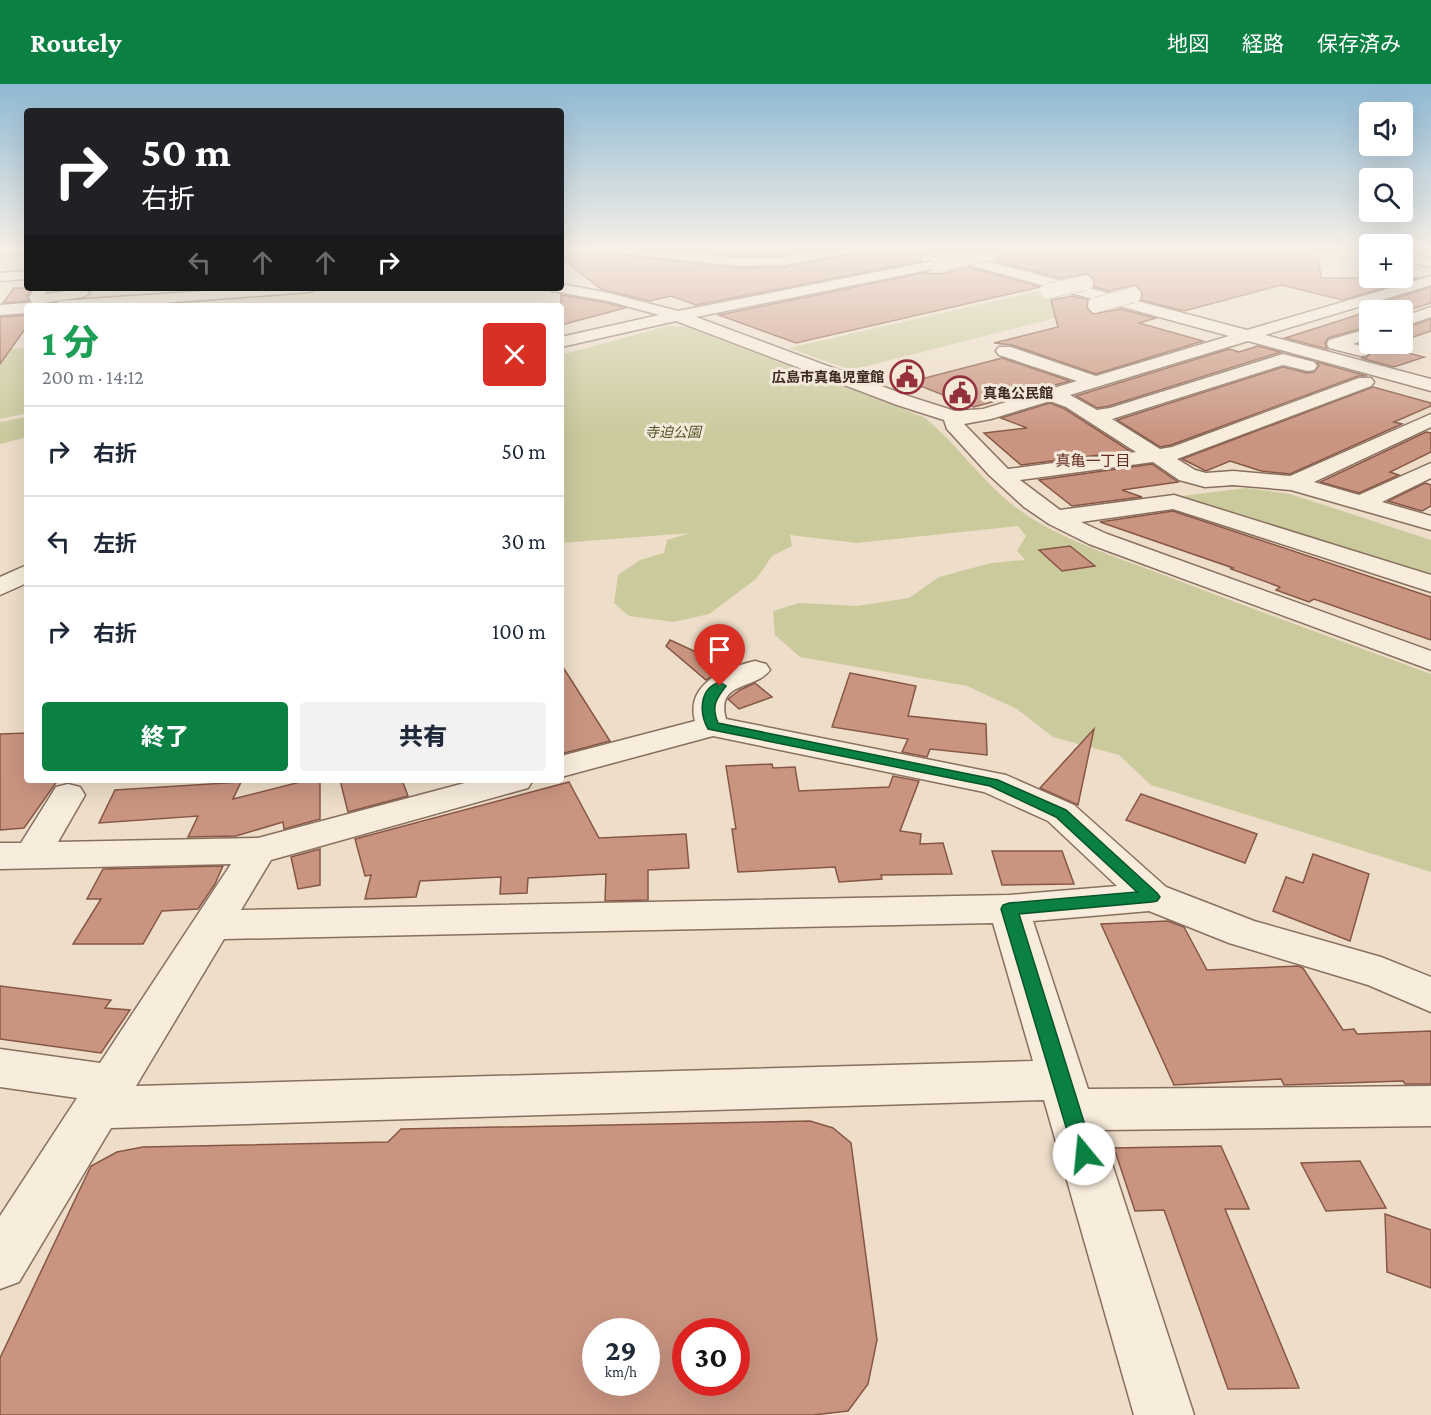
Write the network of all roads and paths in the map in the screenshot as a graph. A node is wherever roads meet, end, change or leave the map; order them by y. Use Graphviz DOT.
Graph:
graph roads {
  1 [pos="665,311"];
  2 [pos="705,311"];
  3 [pos="1155,311"];
  4 [pos="1328,311"];
  5 [pos="1431,312"];
  6 [pos="681,316"];
  7 [pos="1413,318"];
  8 [pos="1247,336"];
  9 [pos="1359,337"];
  10 [pos="564,341"];
  11 [pos="1005,351"];
  12 [pos="1359,351"];
  13 [pos="1373,354"];
  14 [pos="1431,368"];
  15 [pos="1094,381"];
  16 [pos="1365,382"];
  17 [pos="1431,385"];
  18 [pos="1052,394"];
  19 [pos="1431,400"];
  20 [pos="1094,416"];
  21 [pos="954,417"];
  22 [pos="1431,420"];
  23 [pos="1158,457"];
  24 [pos="1431,470"];
  25 [pos="1003,476"];
  26 [pos="1293,483"];
  27 [pos="1360,503"];
  28 [pos="1057,518"];
  29 [pos="1431,523"];
  30 [pos="24,575"];
  31 [pos="1431,584"];
  32 [pos="0,587"];
  33 [pos="1431,661"];
  34 [pos="755,670"];
  35 [pos="712,726"];
  36 [pos="564,766"];
  37 [pos="505,783"];
  38 [pos="68,795"];
  39 [pos="258,851"];
  40 [pos="17,855"];
  41 [pos="1152,897"];
  42 [pos="1009,909"];
  43 [pos="211,925"];
  44 [pos="1431,995"];
  45 [pos="0,1068"];
  46 [pos="1066,1095"];
  47 [pos="104,1096"];
  48 [pos="1431,1106"];
  49 [pos="0,1263"];
  50 [pos="1164,1415"];
  1 -- 6 [label="street"];
  2 -- 6 [label="street, bridge"];
  3 -- 8 [label="street"];
  4 -- 8 [label="street"];
  5 -- 7 [label="street"];
  6 -- 10 [label="street"];
  6 -- 21 [label="street"];
  8 -- 15 [label="street"];
  8 -- 17 [label="street"];
  9 -- 12 [label="street"];
  11 -- 15 [label="street"];
  13 -- 14 [label="street"];
  15 -- 18 [label="street"];
  16 -- 19 [label="street"];
  16 -- 20 [label="street"];
  16 -- 23 [label="street"];
  18 -- 20 [label="street"];
  18 -- 21 [label="street"];
  20 -- 23 [label="street"];
  21 -- 25 [label="street"];
  22 -- 26 [label="street"];
  23 -- 25 [label="street"];
  23 -- 26 [label="street"];
  24 -- 27 [label="street"];
  25 -- 28 [label="street"];
  26 -- 27 [label="street"];
  27 -- 29 [label="street"];
  28 -- 31 [label="street"];
  28 -- 33 [label="street"];
  30 -- 32 [label="street"];
  34 -- 35 [label="street"];
  35 -- 36 [label="street"];
  35 -- 41 [label="street"];
  37 -- 39 [label="street"];
  38 -- 40 [label="street"];
  39 -- 40 [label="street"];
  39 -- 43 [label="street"];
  41 -- 42 [label="street"];
  41 -- 44 [label="street"];
  42 -- 43 [label="street"];
  42 -- 46 [label="street"];
  43 -- 47 [label="street"];
  45 -- 47 [label="street"];
  46 -- 47 [label="street"];
  46 -- 48 [label="street"];
  46 -- 50 [label="street"];
  47 -- 49 [label="street"];
}
